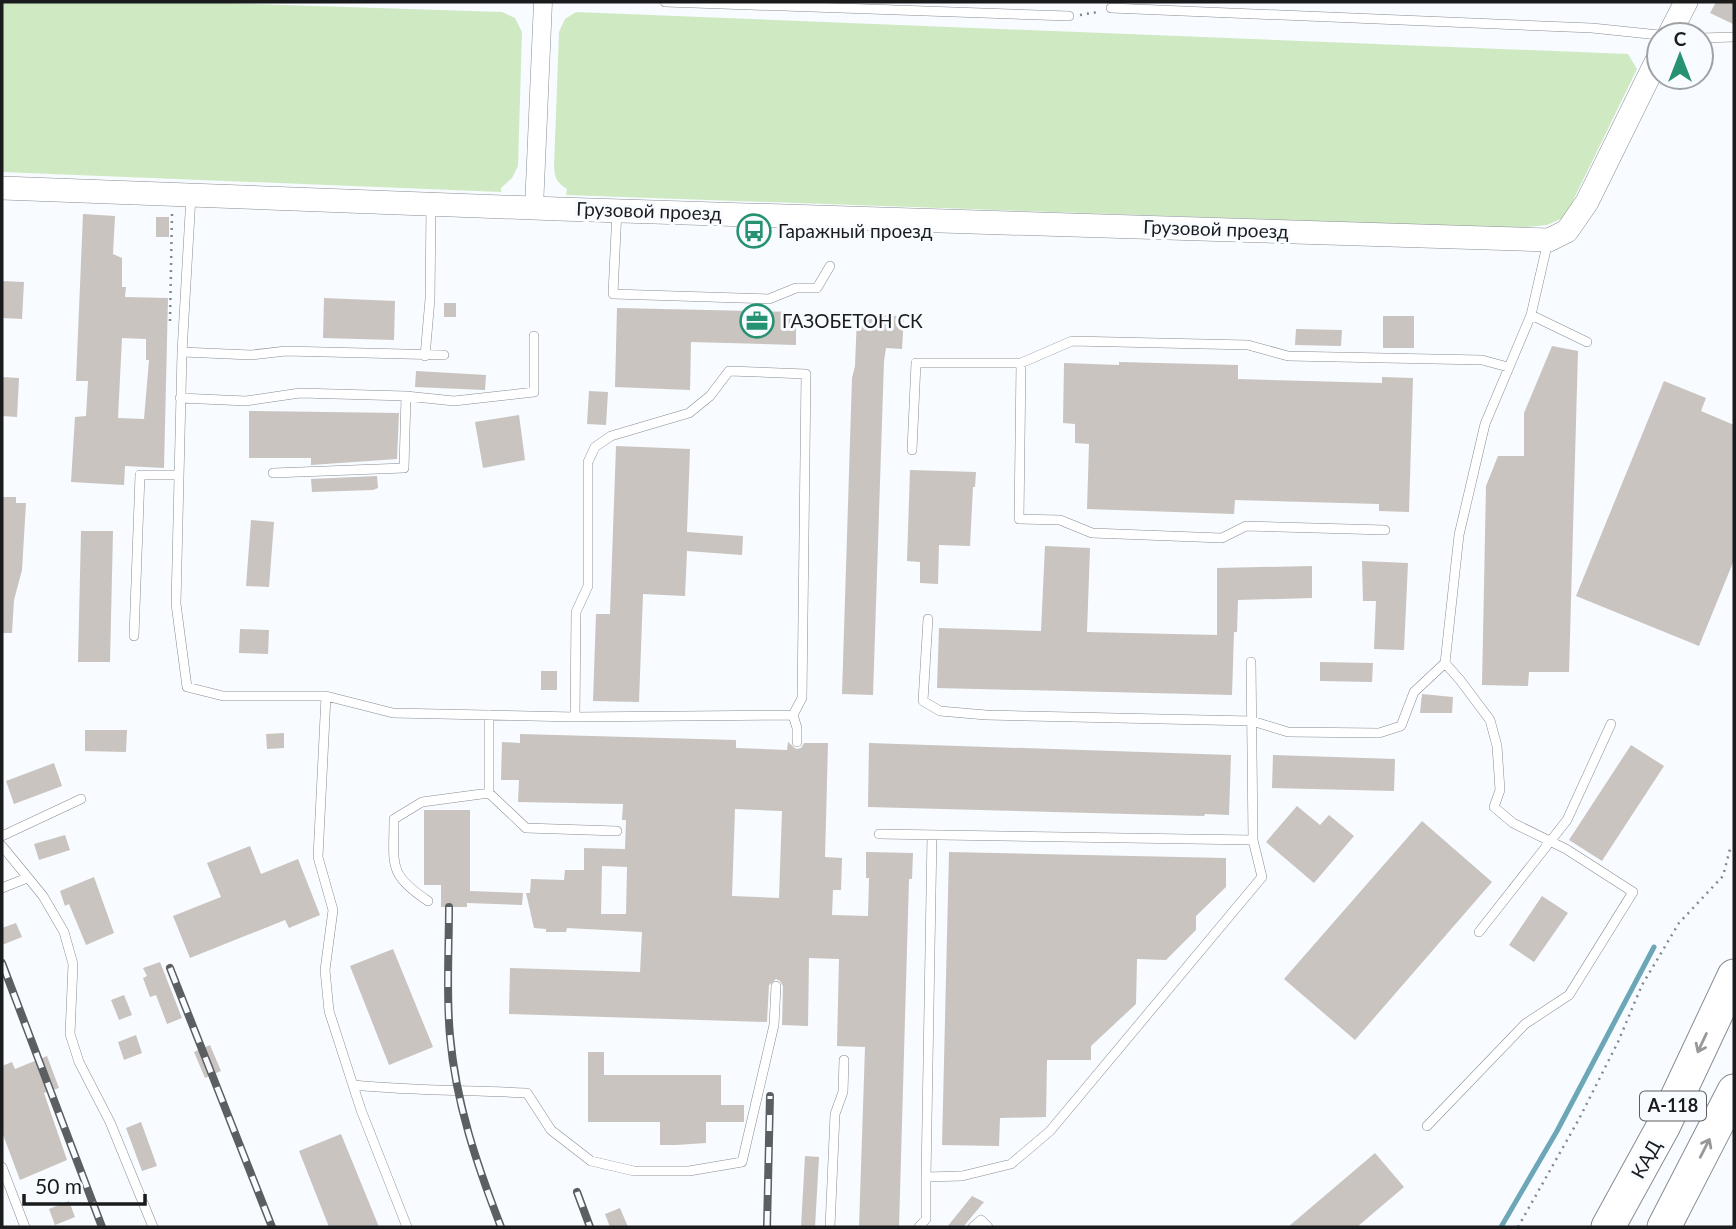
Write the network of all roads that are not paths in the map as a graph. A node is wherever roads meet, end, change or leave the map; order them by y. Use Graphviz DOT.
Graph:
graph roads {
  1 [pos="542,2"];
  2 [pos="665,2"];
  3 [pos="1686,2"];
  4 [pos="1111,8"];
  5 [pos="1069,16"];
  6 [pos="1676,21"];
  7 [pos="1645,34"];
  8 [pos="1734,37"];
  9 [pos="1715,38"];
  10 [pos="1645,84"];
  11 [pos="2,188"];
  12 [pos="191,195"];
  13 [pos="431,204"];
  14 [pos="534,208"];
  15 [pos="617,209"];
  16 [pos="1549,240"];
  17 [pos="830,265"];
  18 [pos="1531,315"];
  19 [pos="534,336"];
  20 [pos="1587,342"];
  21 [pos="181,352"];
  22 [pos="444,355"];
  23 [pos="425,356"];
  24 [pos="1021,363"];
  25 [pos="1508,367"];
  26 [pos="406,396"];
  27 [pos="180,398"];
  28 [pos="912,450"];
  29 [pos="273,473"];
  30 [pos="178,475"];
  31 [pos="1385,530"];
  32 [pos="928,619"];
  33 [pos="134,636"];
  34 [pos="1251,662"];
  35 [pos="1445,663"];
  36 [pos="326,696"];
  37 [pos="489,715"];
  38 [pos="793,715"];
  39 [pos="575,717"];
  40 [pos="1252,722"];
  41 [pos="1611,724"];
  42 [pos="797,742"];
  43 [pos="489,793"];
  44 [pos="81,799"];
  45 [pos="617,831"];
  46 [pos="879,834"];
  47 [pos="932,835"];
  48 [pos="2,836"];
  49 [pos="1252,840"];
  50 [pos="1551,841"];
  51 [pos="2,846"];
  52 [pos="27,878"];
  53 [pos="2,888"];
  54 [pos="428,901"];
  55 [pos="1479,932"];
  56 [pos="1734,976"];
  57 [pos="776,986"];
  58 [pos="844,1060"];
  59 [pos="354,1085"];
  60 [pos="1734,1091"];
  61 [pos="1427,1126"];
  62 [pos="2,1167"];
  63 [pos="926,1177"];
  64 [pos="25,1227"];
  65 [pos="153,1227"];
  66 [pos="407,1227"];
  67 [pos="830,1227"];
  68 [pos="919,1227"];
  69 [pos="973,1227"];
  70 [pos="988,1227"];
  71 [pos="1608,1227"];
  72 [pos="1664,1227"];
  1 -- 14 [label="street"];
  2 -- 5 [label="lane"];
  3 -- 6 [label="street"];
  4 -- 7 [label="lane"];
  8 -- 9 [label="lane"];
  10 -- 16 [label="street"];
  11 -- 12 [label="street, Грузовой проезд"];
  12 -- 13 [label="street, Грузовой проезд"];
  12 -- 21 [label="lane"];
  13 -- 14 [label="street, Грузовой проезд"];
  13 -- 23 [label="lane"];
  14 -- 15 [label="street, Грузовой проезд"];
  15 -- 16 [label="street, Грузовой проезд"];
  15 -- 17 [label="lane"];
  16 -- 18 [label="lane"];
  18 -- 20 [label="lane"];
  18 -- 25 [label="lane"];
  19 -- 26 [label="lane"];
  21 -- 23 [label="lane"];
  21 -- 27 [label="lane"];
  22 -- 23 [label="lane"];
  24 -- 25 [label="lane"];
  24 -- 28 [label="lane"];
  24 -- 31 [label="lane"];
  25 -- 35 [label="lane"];
  26 -- 27 [label="lane"];
  26 -- 29 [label="lane"];
  27 -- 30 [label="lane"];
  30 -- 33 [label="lane"];
  30 -- 36 [label="lane"];
  32 -- 40 [label="lane"];
  34 -- 40 [label="lane"];
  35 -- 40 [label="lane"];
  35 -- 50 [label="lane"];
  36 -- 37 [label="lane"];
  36 -- 59 [label="lane"];
  37 -- 39 [label="lane"];
  37 -- 43 [label="lane"];
  38 -- 39 [label="lane"];
  38 -- 39 [label="lane"];
  38 -- 42 [label="lane"];
  40 -- 49 [label="lane"];
  41 -- 50 [label="lane"];
  43 -- 45 [label="lane"];
  43 -- 54 [label="lane"];
  44 -- 48 [label="lane"];
  46 -- 47 [label="lane"];
  47 -- 49 [label="lane"];
  47 -- 63 [label="lane"];
  49 -- 63 [label="lane"];
  50 -- 55 [label="lane"];
  50 -- 61 [label="lane"];
  51 -- 52 [label="lane"];
  52 -- 53 [label="lane"];
  52 -- 65 [label="lane"];
  56 -- 71 [label="highway, КАД / А-118, one-way"];
  57 -- 59 [label="lane"];
  58 -- 67 [label="lane"];
  59 -- 66 [label="lane"];
  72 -- 60 [label="highway, А-118, one-way"];
  62 -- 64 [label="lane"];
  63 -- 68 [label="lane"];
  69 -- 70 [label="lane"];
}
